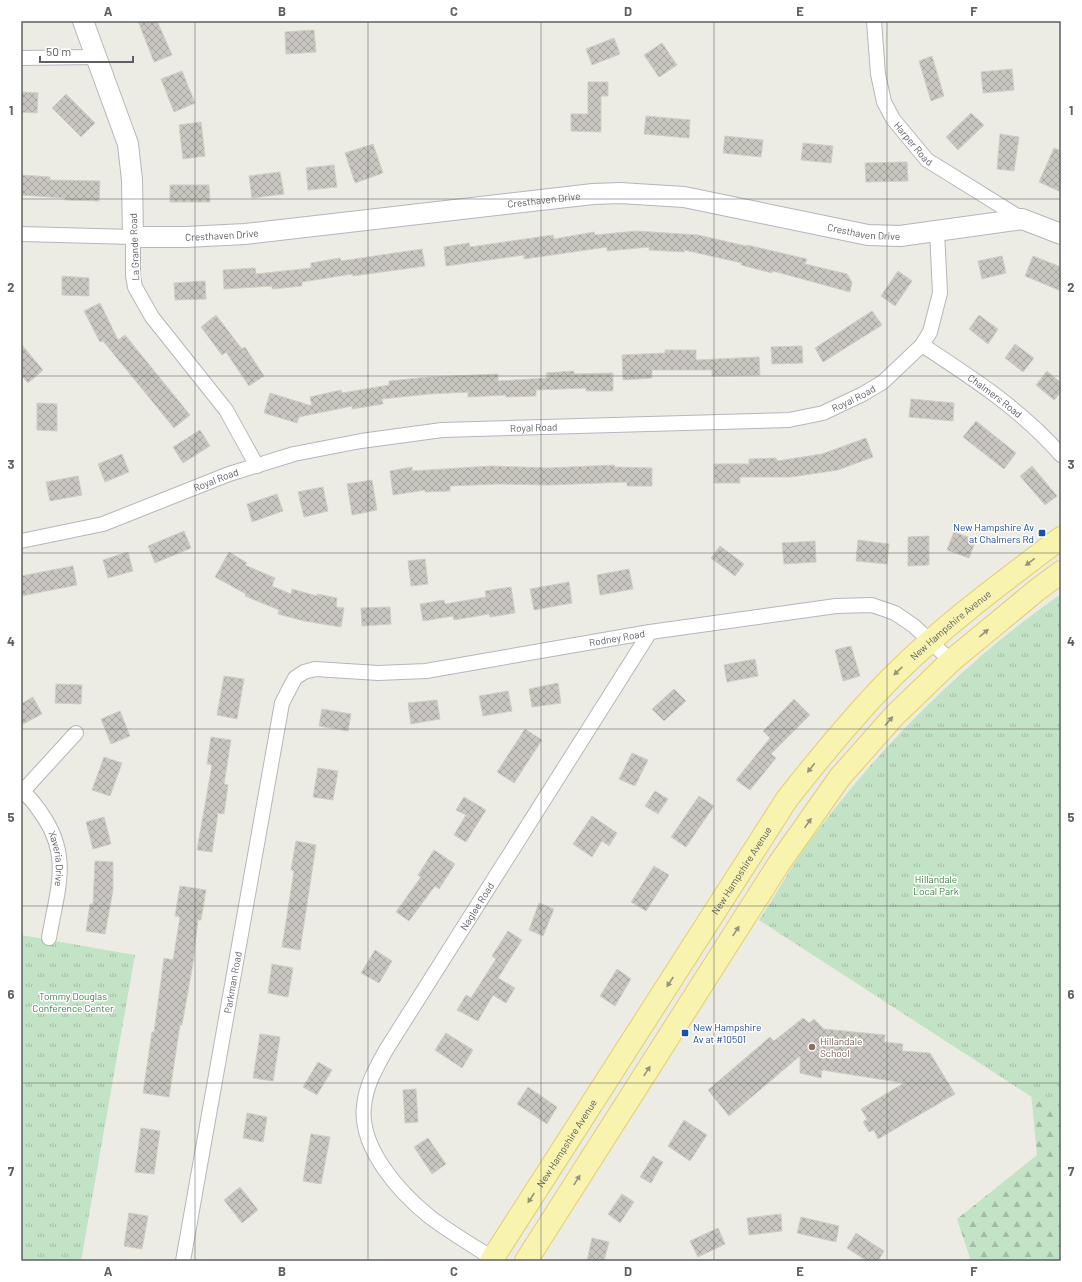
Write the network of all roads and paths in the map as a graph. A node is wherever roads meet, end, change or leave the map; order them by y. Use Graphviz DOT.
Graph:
graph roads {
  1 [pos="82,21"];
  2 [pos="874,21"];
  3 [pos="96,57"];
  4 [pos="21,58"];
  5 [pos="1022,220"];
  6 [pos="937,231"];
  7 [pos="21,234"];
  8 [pos="1061,234"];
  9 [pos="133,237"];
  10 [pos="922,345"];
  11 [pos="1061,455"];
  12 [pos="257,466"];
  13 [pos="1061,538"];
  14 [pos="21,541"];
  15 [pos="1061,572"];
  16 [pos="650,632"];
  17 [pos="931,641"];
  18 [pos="950,661"];
  19 [pos="282,703"];
  20 [pos="76,734"];
  21 [pos="22,790"];
  22 [pos="49,938"];
  23 [pos="494,1260"];
  24 [pos="183,1261"];
  25 [pos="526,1261"];
  1 -- 3 [label="street, La Grande Road"];
  2 -- 5 [label="street, Harper Road"];
  3 -- 4 [label="street"];
  3 -- 9 [label="street, La Grande Road"];
  5 -- 6 [label="street, Cresthaven Drive"];
  5 -- 8 [label="street, Cresthaven Drive"];
  6 -- 9 [label="street, Cresthaven Drive"];
  6 -- 10 [label="street, Royal Road"];
  7 -- 9 [label="street, Cresthaven Drive"];
  9 -- 12 [label="street, La Grande Road"];
  10 -- 11 [label="street, Chalmers Road"];
  10 -- 12 [label="street, Royal Road"];
  12 -- 14 [label="street, Royal Road"];
  13 -- 17 [label="main road, New Hampshire Avenue, one-way"];
  18 -- 15 [label="main road, one-way"];
  16 -- 17 [label="street, Rodney Road"];
  16 -- 19 [label="street, Rodney Road"];
  16 -- 23 [label="street, Naglee Road"];
  17 -- 18 [label="street, Rodney Road"];
  17 -- 23 [label="main road, New Hampshire Avenue, one-way"];
  25 -- 18 [label="main road, one-way"];
  19 -- 24 [label="street, Parkman Road"];
  20 -- 21 [label="street"];
  21 -- 22 [label="street, Xaveria Drive"];
}
